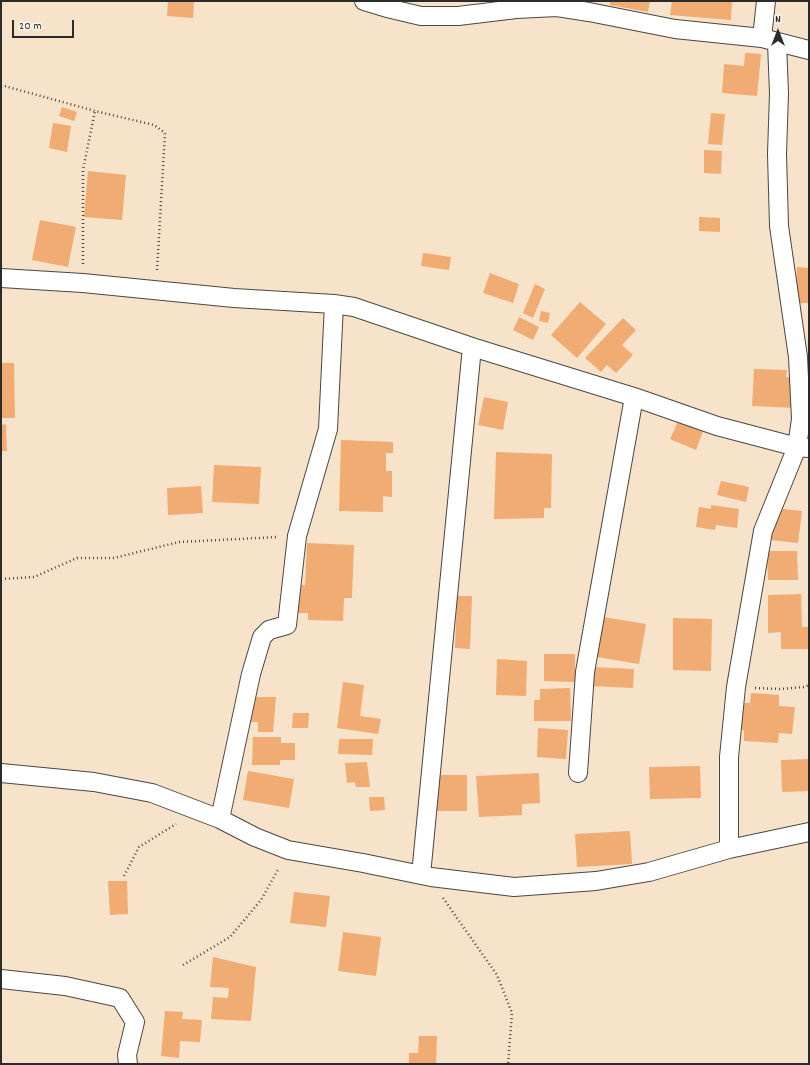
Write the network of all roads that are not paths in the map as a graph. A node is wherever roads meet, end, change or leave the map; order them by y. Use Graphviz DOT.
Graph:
graph roads {
  1 [pos="364,1"];
  2 [pos="766,1"];
  3 [pos="769,40"];
  4 [pos="809,50"];
  5 [pos="1,278"];
  6 [pos="334,304"];
  7 [pos="472,347"];
  8 [pos="634,397"];
  9 [pos="803,447"];
  10 [pos="2,772"];
  11 [pos="578,773"];
  12 [pos="220,819"];
  13 [pos="809,832"];
  14 [pos="729,849"];
  15 [pos="426,876"];
  16 [pos="1,979"];
  17 [pos="128,1064"];
  1 -- 3 [label="street"];
  2 -- 3 [label="street"];
  3 -- 4 [label="street"];
  3 -- 9 [label="street"];
  5 -- 6 [label="street"];
  6 -- 7 [label="street"];
  6 -- 12 [label="street"];
  7 -- 8 [label="street"];
  7 -- 15 [label="street"];
  8 -- 9 [label="street"];
  8 -- 11 [label="street"];
  9 -- 14 [label="street"];
  10 -- 12 [label="street"];
  12 -- 15 [label="street"];
  13 -- 14 [label="street"];
  14 -- 15 [label="street"];
  16 -- 17 [label="street"];
}
